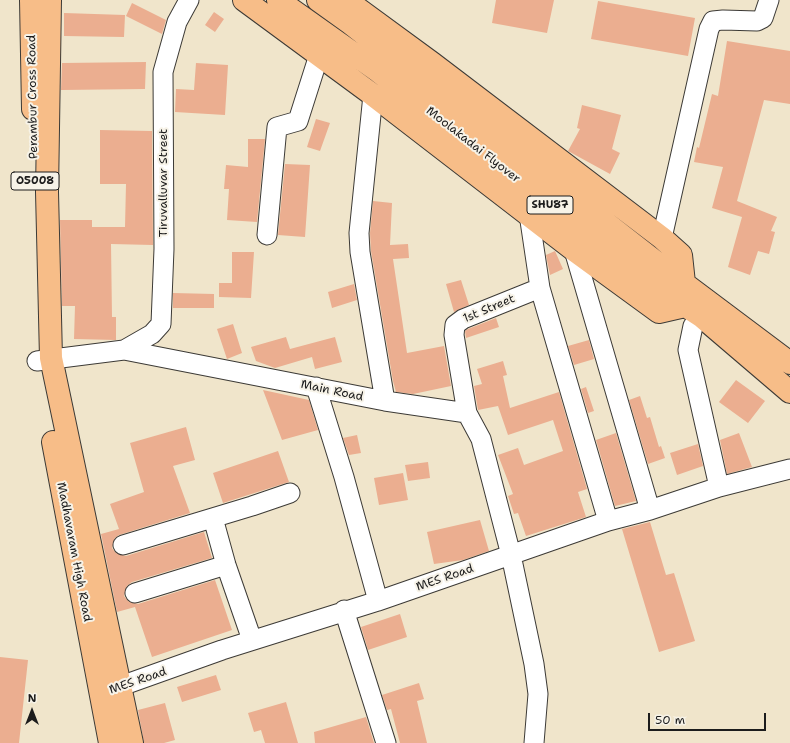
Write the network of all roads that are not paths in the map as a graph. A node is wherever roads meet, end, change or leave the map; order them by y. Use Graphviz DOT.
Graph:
graph roads {
  1 [pos="31,0"];
  2 [pos="50,0"];
  3 [pos="188,0"];
  4 [pos="244,0"];
  5 [pos="278,0"];
  6 [pos="318,0"];
  7 [pos="346,0"];
  8 [pos="769,0"];
  9 [pos="319,55"];
  10 [pos="373,95"];
  11 [pos="448,113"];
  12 [pos="529,214"];
  13 [pos="267,235"];
  14 [pos="662,238"];
  15 [pos="574,250"];
  16 [pos="684,282"];
  17 [pos="540,288"];
  18 [pos="693,311"];
  19 [pos="124,350"];
  20 [pos="44,360"];
  21 [pos="790,363"];
  22 [pos="316,387"];
  23 [pos="790,392"];
  24 [pos="385,401"];
  25 [pos="467,413"];
  26 [pos="790,469"];
  27 [pos="719,487"];
  28 [pos="290,493"];
  29 [pos="650,510"];
  30 [pos="213,518"];
  31 [pos="608,521"];
  32 [pos="123,545"];
  33 [pos="511,555"];
  34 [pos="226,565"];
  35 [pos="135,593"];
  36 [pos="378,601"];
  37 [pos="344,610"];
  38 [pos="252,640"];
  39 [pos="111,691"];
  40 [pos="110,743"];
  41 [pos="132,743"];
  42 [pos="386,743"];
  43 [pos="534,743"];
  1 -- 20 [label="main road, Perambur Cross Road / O5008"];
  2 -- 20 [label="main road, Perambur Cross Road / O5008"];
  3 -- 19 [label="street, Tiruvalluvar Street"];
  4 -- 9 [label="main road"];
  5 -- 11 [label="main road, Moolakadai Flyover / SHU87"];
  6 -- 11 [label="main road, Moolakadai Flyover / SHU87"];
  7 -- 14 [label="main road"];
  8 -- 14 [label="street"];
  9 -- 10 [label="main road"];
  9 -- 13 [label="street"];
  10 -- 12 [label="main road"];
  10 -- 24 [label="street"];
  11 -- 16 [label="main road, Moolakadai Flyover / SHU87"];
  11 -- 18 [label="main road, Moolakadai Flyover / SHU87"];
  12 -- 15 [label="main road"];
  12 -- 17 [label="street"];
  14 -- 16 [label="main road"];
  15 -- 18 [label="main road"];
  15 -- 29 [label="street"];
  16 -- 21 [label="main road, SHU87"];
  17 -- 25 [label="street, 1st Street"];
  17 -- 31 [label="street"];
  18 -- 23 [label="main road, SHU87"];
  18 -- 27 [label="street"];
  19 -- 20 [label="street, Main Road"];
  19 -- 22 [label="street, Main Road"];
  20 -- 39 [label="main road, Madhavaram High Road"];
  22 -- 24 [label="street, Main Road"];
  22 -- 36 [label="street"];
  24 -- 25 [label="street, Main Road"];
  25 -- 33 [label="street"];
  26 -- 27 [label="street, MES Road"];
  27 -- 29 [label="street, MES Road"];
  28 -- 30 [label="street"];
  29 -- 31 [label="street, MES Road"];
  30 -- 32 [label="street"];
  30 -- 34 [label="street"];
  31 -- 33 [label="street, MES Road"];
  33 -- 36 [label="street, MES Road"];
  33 -- 43 [label="street"];
  34 -- 35 [label="street"];
  34 -- 38 [label="street"];
  36 -- 37 [label="street, MES Road"];
  37 -- 38 [label="street, MES Road"];
  37 -- 42 [label="street"];
  38 -- 39 [label="street, MES Road"];
  39 -- 40 [label="main road, Madhavaram High Road"];
  39 -- 41 [label="main road"];
}
